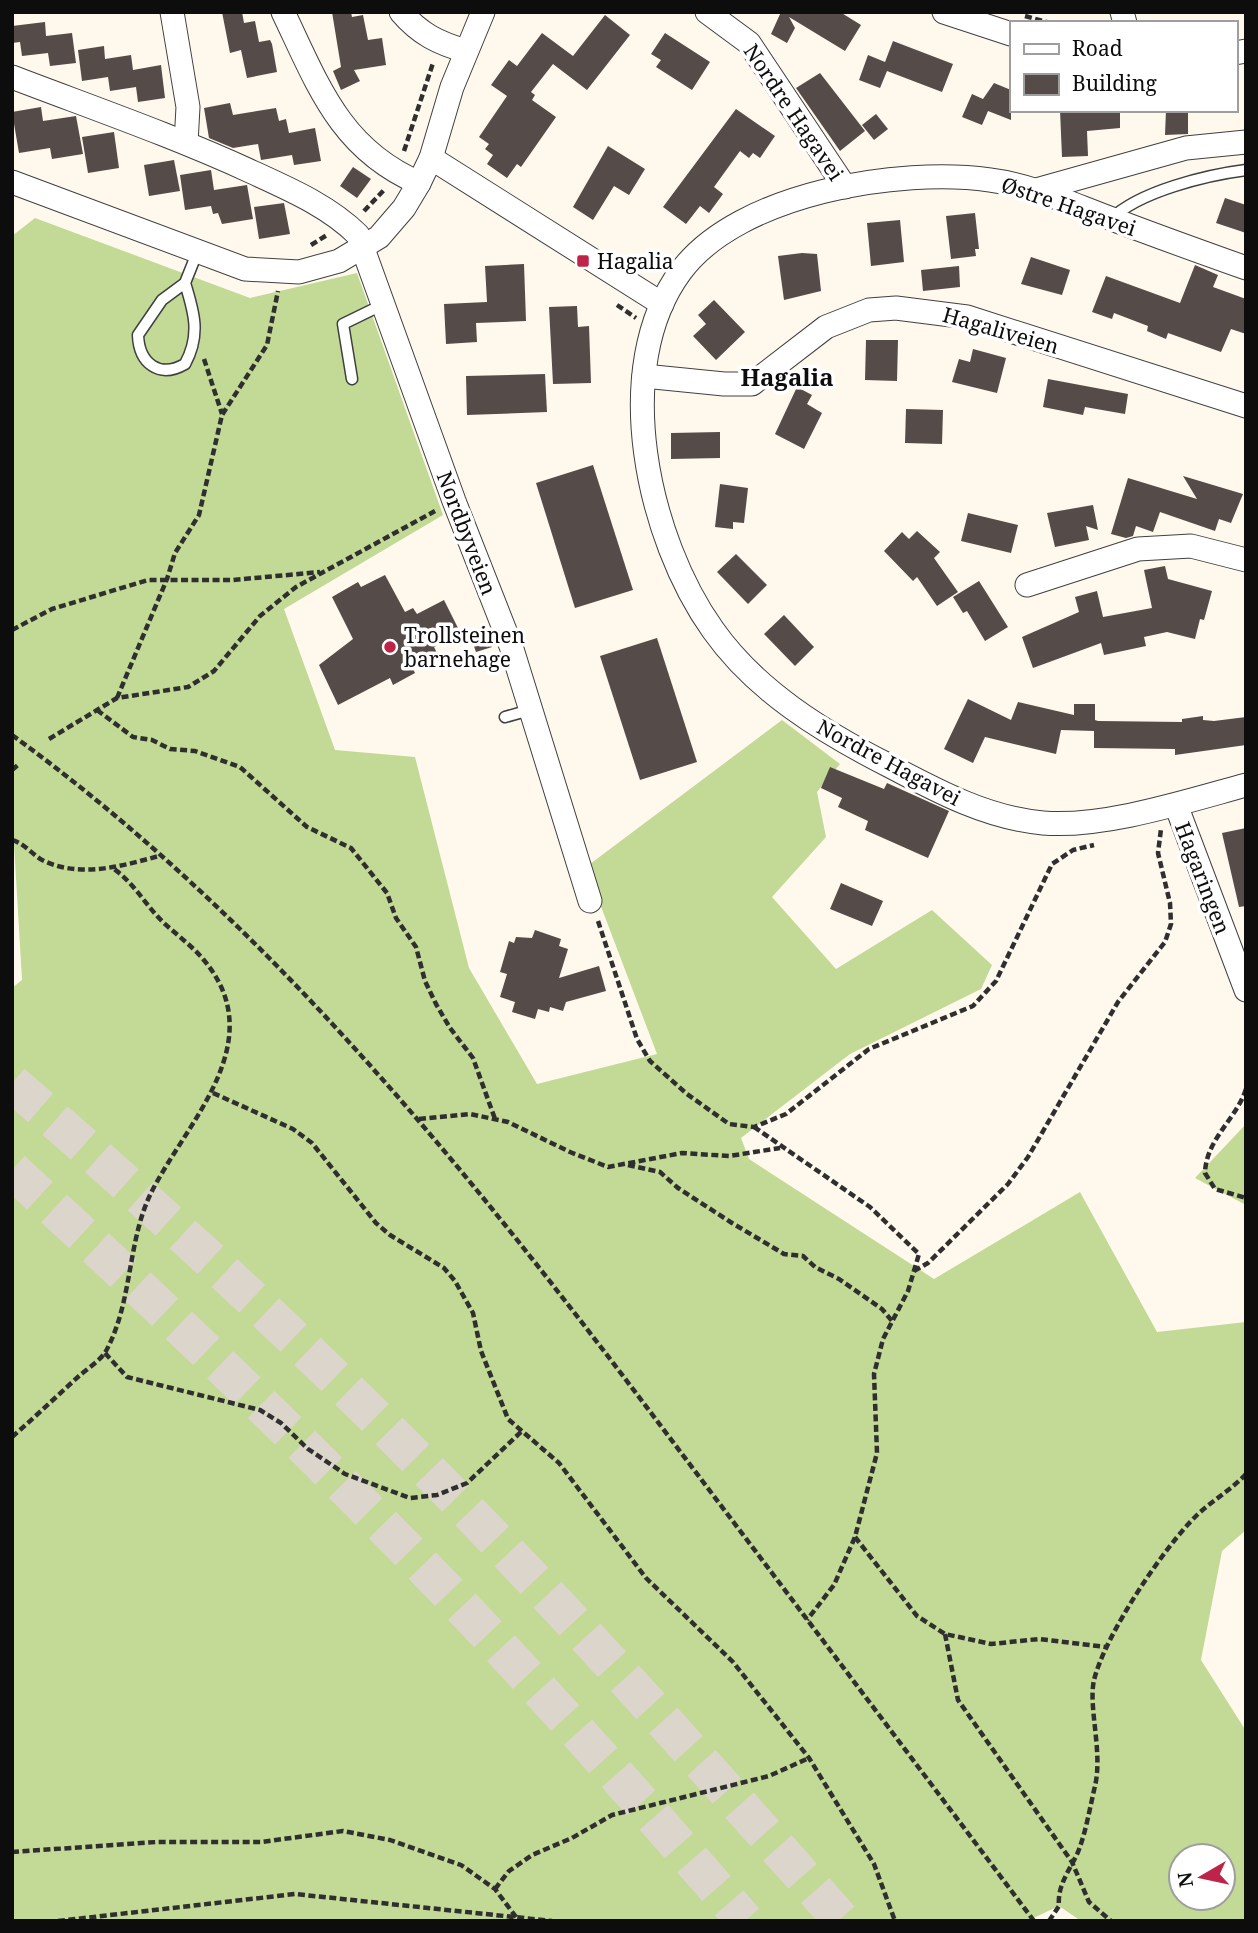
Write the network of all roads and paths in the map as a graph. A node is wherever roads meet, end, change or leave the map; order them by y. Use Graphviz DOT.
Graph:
graph roads {
  1 [pos="172,12"];
  2 [pos="283,12"];
  3 [pos="401,12"];
  4 [pos="482,12"];
  5 [pos="707,12"];
  6 [pos="944,12"];
  7 [pos="1010,24"];
  8 [pos="466,51"];
  9 [pos="12,77"];
  10 [pos="1246,142"];
  11 [pos="186,143"];
  12 [pos="431,158"];
  13 [pos="1246,170"];
  14 [pos="12,182"];
  15 [pos="419,183"];
  16 [pos="845,187"];
  17 [pos="1037,190"];
  18 [pos="1111,219"];
  19 [pos="362,248"];
  20 [pos="197,253"];
  21 [pos="1246,268"];
  22 [pos="281,273"];
  23 [pos="185,283"];
  24 [pos="662,304"];
  25 [pos="382,305"];
  26 [pos="196,333"];
  27 [pos="644,376"];
  28 [pos="352,379"];
  29 [pos="1246,405"];
  30 [pos="222,415"];
  31 [pos="453,501"];
  32 [pos="1246,560"];
  33 [pos="324,572"];
  34 [pos="167,579"];
  35 [pos="1027,585"];
  36 [pos="12,630"];
  37 [pos="117,698"];
  38 [pos="97,710"];
  39 [pos="530,710"];
  40 [pos="505,717"];
  41 [pos="12,735"];
  42 [pos="49,739"];
  43 [pos="18,765"];
  44 [pos="12,770"];
  45 [pos="1246,785"];
  46 [pos="1173,819"];
  47 [pos="1150,831"];
  48 [pos="12,840"];
  49 [pos="1105,843"];
  50 [pos="159,856"];
  51 [pos="114,869"];
  52 [pos="590,901"];
  53 [pos="1246,989"];
  54 [pos="1246,1088"];
  55 [pos="213,1093"];
  56 [pos="419,1119"];
  57 [pos="495,1119"];
  58 [pos="754,1127"];
  59 [pos="781,1148"];
  60 [pos="623,1164"];
  61 [pos="1246,1198"];
  62 [pos="914,1271"];
  63 [pos="892,1321"];
  64 [pos="105,1353"];
  65 [pos="522,1431"];
  66 [pos="12,1437"];
  67 [pos="1246,1474"];
  68 [pos="855,1537"];
  69 [pos="807,1619"];
  70 [pos="945,1634"];
  71 [pos="1106,1647"];
  72 [pos="809,1759"];
  73 [pos="12,1852"];
  74 [pos="1072,1861"];
  75 [pos="495,1889"];
  76 [pos="518,1919"];
  77 [pos="58,1921"];
  78 [pos="552,1921"];
  79 [pos="895,1921"];
  80 [pos="1034,1921"];
  81 [pos="1049,1921"];
  82 [pos="1111,1921"];
  1 -- 11 [label="street"];
  2 -- 15 [label="street"];
  3 -- 8 [label="street"];
  4 -- 8 [label="street"];
  5 -- 16 [label="street, Nordre Hagavei"];
  6 -- 7 [label="street"];
  8 -- 12 [label="street"];
  9 -- 11 [label="street, Nordbyveien"];
  10 -- 17 [label="street"];
  11 -- 19 [label="street, Nordbyveien"];
  12 -- 15 [label="street"];
  12 -- 24 [label="street"];
  13 -- 18 [label="lane"];
  14 -- 20 [label="street"];
  15 -- 19 [label="street"];
  16 -- 17 [label="street, Østre Hagavei"];
  16 -- 24 [label="street, Nordre Hagavei"];
  17 -- 18 [label="street, Østre Hagavei"];
  18 -- 21 [label="street, Østre Hagavei"];
  19 -- 22 [label="street"];
  19 -- 25 [label="street, Nordbyveien"];
  20 -- 22 [label="street"];
  20 -- 23 [label="lane"];
  22 -- 30 [label="path"];
  23 -- 26 [label="lane"];
  23 -- 26 [label="lane"];
  24 -- 27 [label="street, Nordre Hagavei"];
  25 -- 28 [label="lane"];
  25 -- 31 [label="street, Nordbyveien"];
  26 -- 30 [label="path"];
  27 -- 29 [label="street, Hagaliveien"];
  27 -- 46 [label="street, Nordre Hagavei"];
  30 -- 34 [label="path"];
  31 -- 33 [label="path"];
  31 -- 39 [label="street, Nordbyveien"];
  32 -- 35 [label="street"];
  33 -- 34 [label="path"];
  33 -- 37 [label="path"];
  34 -- 36 [label="path"];
  34 -- 37 [label="path"];
  37 -- 38 [label="path"];
  38 -- 42 [label="path"];
  38 -- 57 [label="path"];
  39 -- 40 [label="lane"];
  39 -- 52 [label="street, Nordbyveien"];
  41 -- 50 [label="path"];
  43 -- 44 [label="path"];
  45 -- 46 [label="street, Nordre Hagavei"];
  46 -- 47 [label="path"];
  46 -- 53 [label="street, Hagaringen"];
  46 -- 62 [label="path"];
  48 -- 51 [label="path"];
  49 -- 58 [label="path"];
  50 -- 51 [label="path"];
  50 -- 56 [label="path"];
  51 -- 55 [label="path"];
  52 -- 58 [label="path"];
  54 -- 61 [label="path"];
  55 -- 64 [label="path"];
  55 -- 65 [label="path"];
  56 -- 57 [label="path"];
  56 -- 69 [label="path"];
  57 -- 60 [label="path"];
  58 -- 59 [label="path"];
  59 -- 60 [label="path"];
  59 -- 62 [label="path"];
  60 -- 63 [label="path"];
  62 -- 63 [label="path"];
  63 -- 68 [label="path"];
  64 -- 65 [label="path"];
  64 -- 66 [label="path"];
  65 -- 72 [label="path"];
  67 -- 71 [label="path"];
  68 -- 69 [label="path"];
  68 -- 70 [label="path"];
  69 -- 80 [label="path"];
  70 -- 71 [label="path"];
  70 -- 74 [label="path"];
  71 -- 74 [label="path"];
  72 -- 75 [label="path"];
  72 -- 79 [label="path"];
  73 -- 75 [label="path"];
  74 -- 81 [label="path"];
  74 -- 82 [label="path"];
  75 -- 76 [label="path"];
  76 -- 77 [label="path"];
  76 -- 78 [label="path"];
}
